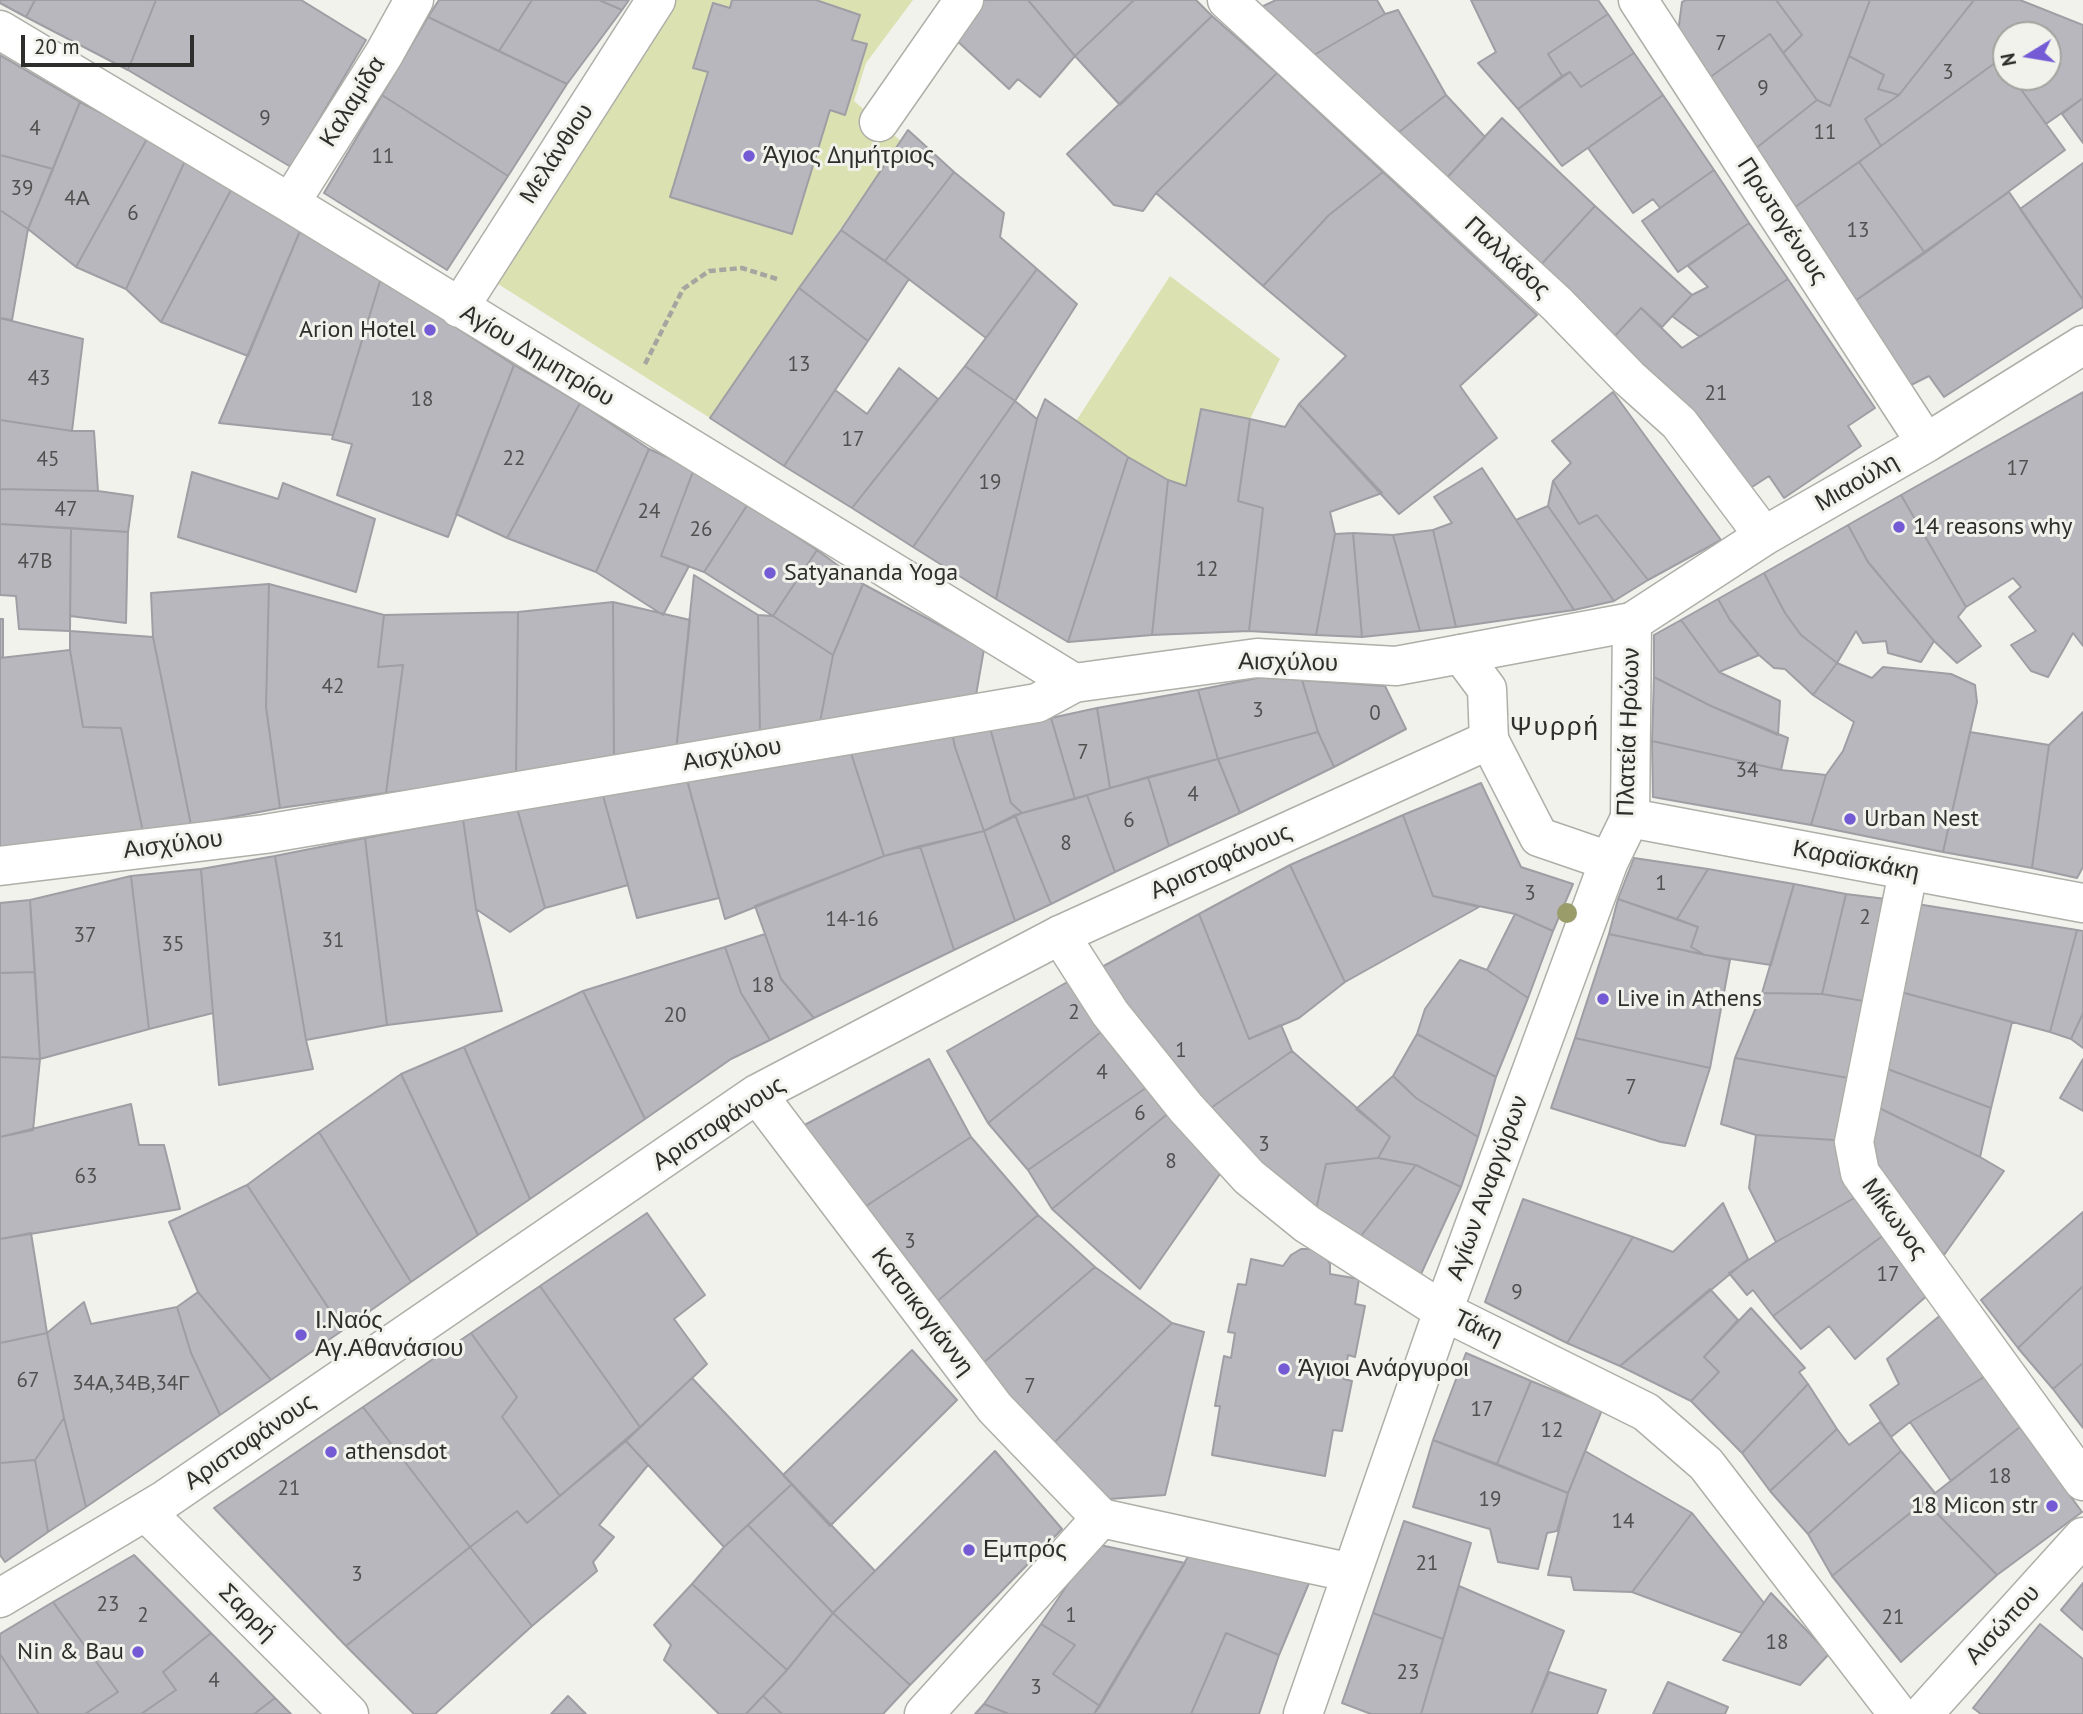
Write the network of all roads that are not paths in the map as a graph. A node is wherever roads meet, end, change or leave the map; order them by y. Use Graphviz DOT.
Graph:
graph roads {
  1 [pos="414,0"];
  2 [pos="656,0"];
  3 [pos="964,0"];
  4 [pos="1227,0"];
  5 [pos="1642,2"];
  6 [pos="0,30"];
  7 [pos="879,122"];
  8 [pos="290,203"];
  9 [pos="459,308"];
  10 [pos="2078,359"];
  11 [pos="1926,443"];
  12 [pos="1764,536"];
  13 [pos="1632,621"];
  14 [pos="1461,654"];
  15 [pos="1074,683"];
  16 [pos="1489,740"];
  17 [pos="1630,818"];
  18 [pos="1609,861"];
  19 [pos="0,866"];
  20 [pos="1908,872"];
  21 [pos="2083,903"];
  22 [pos="1060,935"];
  23 [pos="757,1094"];
  24 [pos="1443,1311"];
  25 [pos="2083,1481"];
  26 [pos="146,1512"];
  27 [pos="1101,1518"];
  28 [pos="2083,1537"];
  29 [pos="1352,1573"];
  30 [pos="0,1598"];
  31 [pos="349,1714"];
  32 [pos="923,1714"];
  33 [pos="1303,1714"];
  34 [pos="1898,1714"];
  35 [pos="1923,1714"];
  1 -- 8 [label="street, Καλαμίδα"];
  2 -- 9 [label="street, Μελάνθιου"];
  3 -- 7 [label="street"];
  4 -- 12 [label="street, Παλλάδος"];
  5 -- 11 [label="street, Πρωτογένους"];
  6 -- 8 [label="street, Αγίου Δημητρίου"];
  8 -- 9 [label="street, Αγίου Δημητρίου"];
  9 -- 15 [label="street, Αγίου Δημητρίου"];
  10 -- 11 [label="street, Μιαούλη"];
  11 -- 12 [label="street, Μιαούλη"];
  12 -- 13 [label="street, Μιαούλη"];
  13 -- 14 [label="street, Πλατεία Ηρώων"];
  13 -- 17 [label="street, Πλατεία Ηρώων"];
  14 -- 15 [label="street, Αισχύλου"];
  14 -- 16 [label="street"];
  15 -- 19 [label="street, Αισχύλου"];
  16 -- 18 [label="street"];
  16 -- 22 [label="street, Αριστοφάνους"];
  17 -- 18 [label="street, Πλατεία Ηρώων"];
  17 -- 20 [label="street, Καραϊσκάκη"];
  18 -- 24 [label="street, Αγίων Αναργύρων"];
  20 -- 21 [label="street, Καραϊσκάκη"];
  20 -- 25 [label="street, Μίκωνος"];
  22 -- 23 [label="street, Αριστοφάνους"];
  22 -- 24 [label="street, Τάκη"];
  23 -- 26 [label="street, Αριστοφάνους"];
  23 -- 27 [label="street, Κατσικογιάννη"];
  24 -- 29 [label="street, Αγίων Αναργύρων"];
  24 -- 34 [label="street, Τάκη"];
  26 -- 30 [label="street, Αριστοφάνους"];
  26 -- 31 [label="street, Σαρρή"];
  27 -- 29 [label="street"];
  27 -- 32 [label="street"];
  28 -- 35 [label="street, Αισώπου"];
  29 -- 33 [label="street, Αγίων Αναργύρων"];
}
